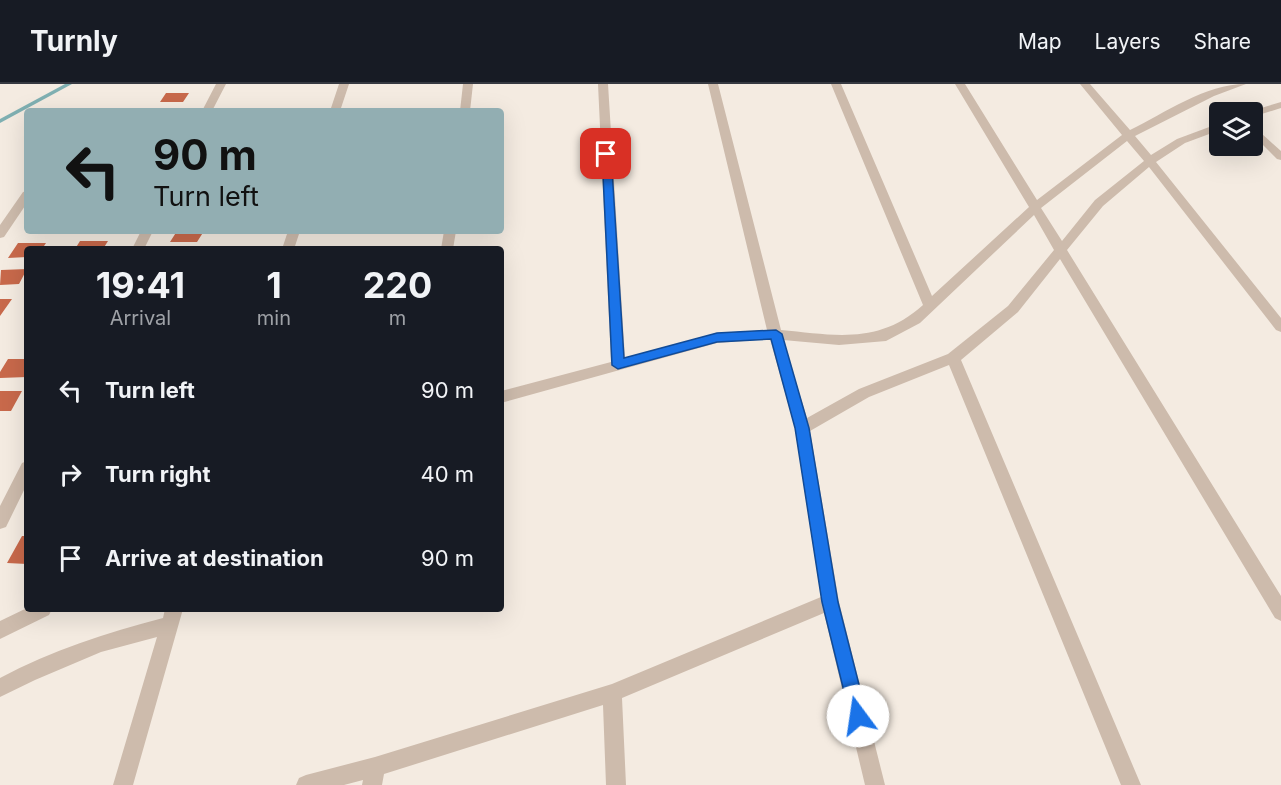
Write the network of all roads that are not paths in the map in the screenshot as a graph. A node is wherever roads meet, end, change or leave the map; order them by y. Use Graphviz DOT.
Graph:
graph roads {
  1 [pos="221,84"];
  2 [pos="345,84"];
  3 [pos="468,84"];
  4 [pos="603,84"];
  5 [pos="713,84"];
  6 [pos="836,84"];
  7 [pos="960,84"];
  8 [pos="1085,84"];
  9 [pos="1200,84"];
  10 [pos="1241,84"];
  11 [pos="1210,94"];
  12 [pos="1281,105"];
  13 [pos="209,108"];
  14 [pos="336,108"];
  15 [pos="465,108"];
  16 [pos="1263,111"];
  17 [pos="1209,130"];
  18 [pos="1127,136"];
  19 [pos="1263,139"];
  20 [pos="1281,157"];
  21 [pos="1150,161"];
  22 [pos="24,199"];
  23 [pos="1035,208"];
  24 [pos="0,234"];
  25 [pos="1061,252"];
  26 [pos="930,307"];
  27 [pos="1281,327"];
  28 [pos="776,334"];
  29 [pos="953,358"];
  30 [pos="618,365"];
  31 [pos="504,395"];
  32 [pos="802,428"];
  33 [pos="24,474"];
  34 [pos="0,522"];
  35 [pos="830,602"];
  36 [pos="37,612"];
  37 [pos="1281,612"];
  38 [pos="172,617"];
  39 [pos="0,630"];
  40 [pos="0,688"];
  41 [pos="612,693"];
  42 [pos="374,776"];
  43 [pos="123,785"];
  44 [pos="306,785"];
  45 [pos="616,785"];
  46 [pos="876,785"];
  47 [pos="1131,785"];
  1 -- 13 [label="street"];
  2 -- 14 [label="street"];
  3 -- 15 [label="street"];
  4 -- 30 [label="street"];
  5 -- 28 [label="street"];
  6 -- 26 [label="street"];
  7 -- 23 [label="street"];
  8 -- 18 [label="street"];
  9 -- 11 [label="street"];
  10 -- 11 [label="street"];
  11 -- 18 [label="street"];
  12 -- 16 [label="street"];
  17 -- 21 [label="street"];
  18 -- 21 [label="street"];
  18 -- 23 [label="street"];
  19 -- 20 [label="street"];
  21 -- 25 [label="street"];
  21 -- 27 [label="street"];
  22 -- 24 [label="street"];
  23 -- 25 [label="street"];
  23 -- 26 [label="street"];
  25 -- 29 [label="street"];
  25 -- 37 [label="street"];
  26 -- 28 [label="street"];
  28 -- 30 [label="street"];
  28 -- 32 [label="street"];
  29 -- 32 [label="street"];
  29 -- 47 [label="street"];
  30 -- 31 [label="street"];
  32 -- 35 [label="street"];
  33 -- 34 [label="street"];
  35 -- 41 [label="street"];
  35 -- 46 [label="street"];
  36 -- 39 [label="street"];
  38 -- 40 [label="street"];
  38 -- 43 [label="street"];
  41 -- 42 [label="street"];
  41 -- 45 [label="street"];
  42 -- 44 [label="street"];
}
